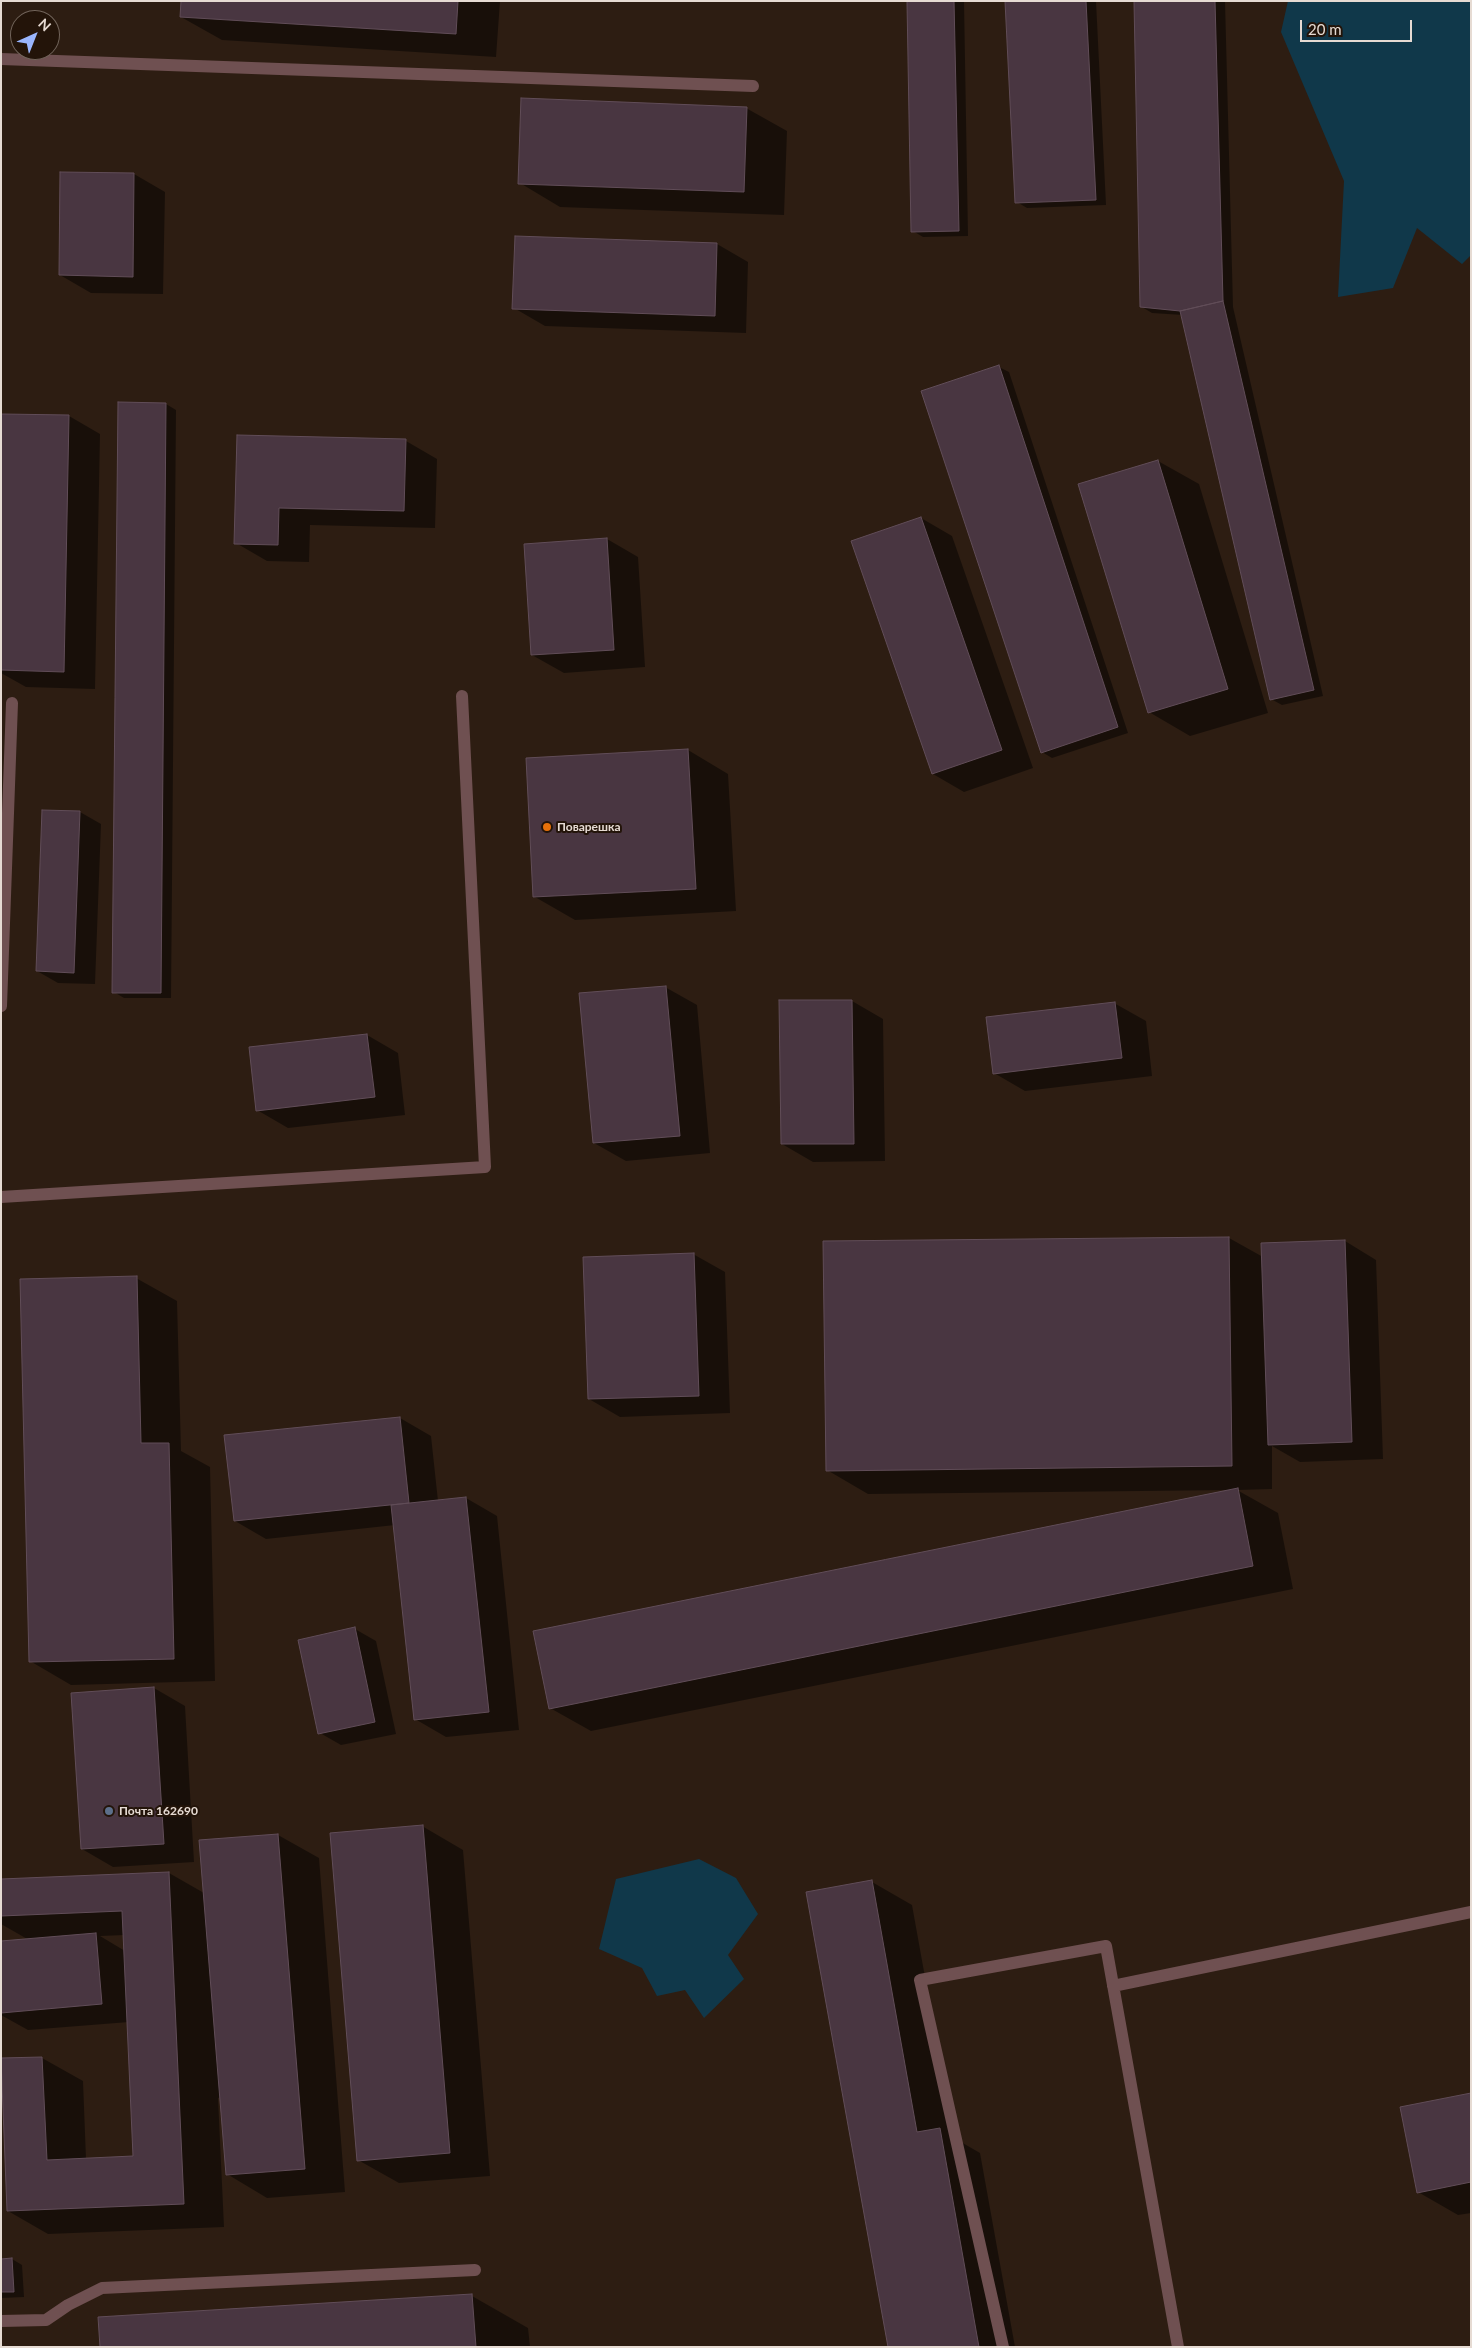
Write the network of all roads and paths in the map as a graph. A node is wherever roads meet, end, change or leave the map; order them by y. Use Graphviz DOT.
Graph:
graph roads {
  1 [pos="1,59"];
  2 [pos="753,86"];
  3 [pos="462,696"];
  4 [pos="12,703"];
  5 [pos="1,1006"];
  6 [pos="1,1196"];
  7 [pos="1471,1912"];
  8 [pos="1113,1986"];
  9 [pos="475,2270"];
  10 [pos="1,2321"];
  11 [pos="1002,2347"];
  12 [pos="1178,2347"];
  1 -- 2 [label="lane"];
  3 -- 6 [label="lane"];
  4 -- 5 [label="lane"];
  7 -- 8 [label="lane"];
  8 -- 11 [label="lane"];
  8 -- 12 [label="lane"];
  9 -- 10 [label="lane"];
}
